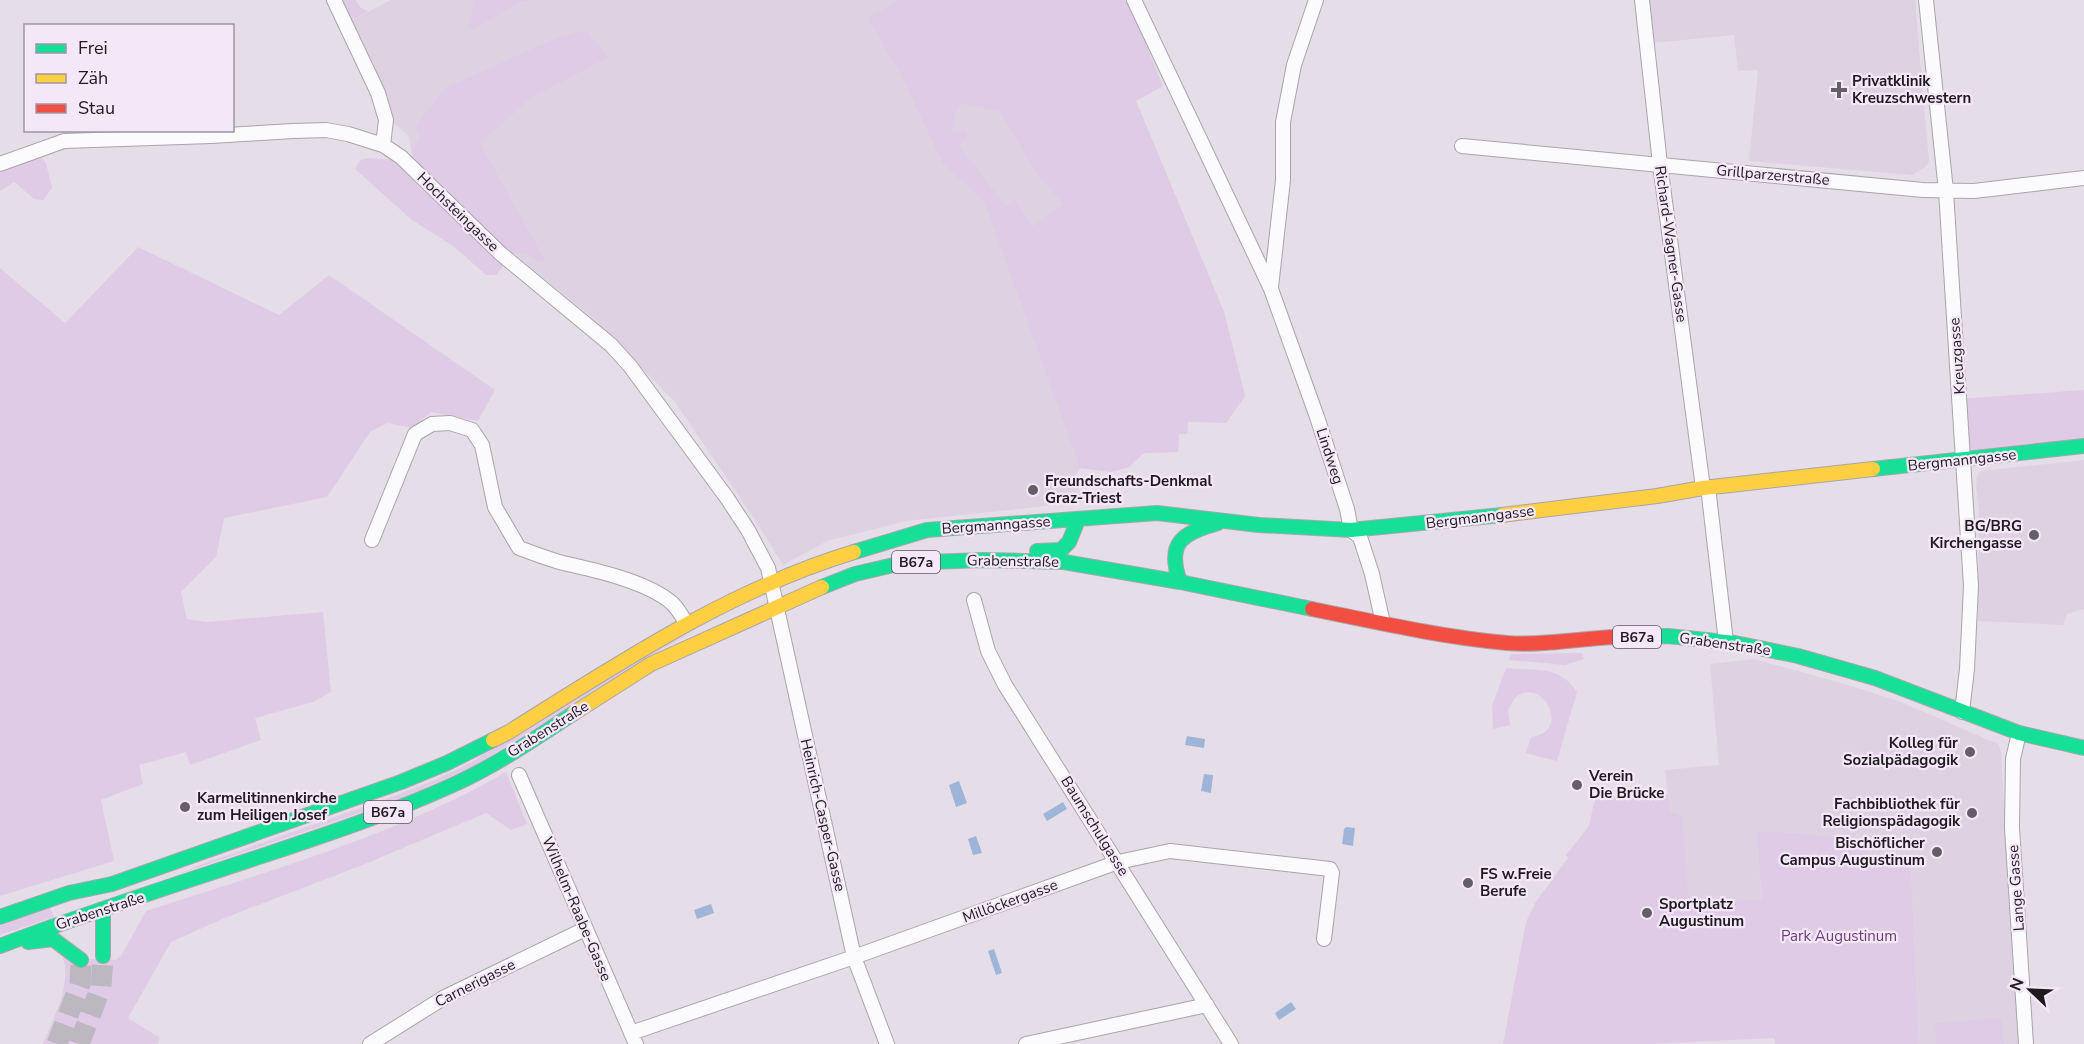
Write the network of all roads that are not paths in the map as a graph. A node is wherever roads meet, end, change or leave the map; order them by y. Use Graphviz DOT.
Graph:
graph roads {
  1 [pos="334,0"];
  2 [pos="1134,0"];
  3 [pos="1316,0"];
  4 [pos="1642,0"];
  5 [pos="1926,0"];
  6 [pos="383,145"];
  7 [pos="1462,146"];
  8 [pos="0,164"];
  9 [pos="1660,164"];
  10 [pos="2084,178"];
  11 [pos="1946,191"];
  12 [pos="1271,289"];
  13 [pos="2084,446"];
  14 [pos="1964,460"];
  15 [pos="1706,488"];
  16 [pos="1078,520"];
  17 [pos="1221,522"];
  18 [pos="1351,530"];
  19 [pos="372,540"];
  20 [pos="875,545"];
  21 [pos="973,560"];
  22 [pos="772,582"];
  23 [pos="1180,582"];
  24 [pos="974,600"];
  25 [pos="776,606"];
  26 [pos="1383,622"];
  27 [pos="686,623"];
  28 [pos="1726,642"];
  29 [pos="1962,712"];
  30 [pos="2019,733"];
  31 [pos="2084,748"];
  32 [pos="519,775"];
  33 [pos="1118,862"];
  34 [pos="106,886"];
  35 [pos="69,893"];
  36 [pos="96,907"];
  37 [pos="0,917"];
  38 [pos="79,918"];
  39 [pos="585,929"];
  40 [pos="1324,939"];
  41 [pos="0,946"];
  42 [pos="103,956"];
  43 [pos="854,957"];
  44 [pos="1207,1005"];
  45 [pos="633,1039"];
  46 [pos="370,1044"];
  47 [pos="887,1044"];
  48 [pos="1026,1044"];
  49 [pos="1231,1044"];
  50 [pos="2026,1044"];
  1 -- 6 [label="street"];
  2 -- 12 [label="street, Lindweg"];
  3 -- 12 [label="street, Lindweg"];
  4 -- 9 [label="street, Richard-Wagner-Gasse"];
  5 -- 11 [label="street, Kreuzgasse"];
  6 -- 8 [label="street, Hochsteingasse"];
  6 -- 22 [label="street, Hochsteingasse"];
  7 -- 9 [label="street, Grillparzerstraße"];
  9 -- 11 [label="street, Grillparzerstraße"];
  9 -- 15 [label="street, Richard-Wagner-Gasse"];
  10 -- 11 [label="street, Grillparzerstraße"];
  11 -- 14 [label="street, Kreuzgasse"];
  12 -- 18 [label="street, Lindweg"];
  13 -- 14 [label="main road, Bergmanngasse / B67a"];
  14 -- 15 [label="main road, Bergmanngasse / B67a"];
  14 -- 29 [label="street, Kreuzgasse"];
  15 -- 18 [label="main road, Bergmanngasse / B67a"];
  15 -- 28 [label="street, Richard-Wagner-Gasse"];
  16 -- 17 [label="main road, Bergmanngasse / B67a"];
  16 -- 20 [label="main road, Bergmanngasse / B67a"];
  16 -- 21 [label="main road"];
  17 -- 18 [label="main road, Bergmanngasse / B67a"];
  17 -- 23 [label="main road"];
  18 -- 26 [label="street, Lindweg"];
  19 -- 27 [label="street"];
  20 -- 22 [label="main road, Grabenstraße / B67a"];
  21 -- 23 [label="main road, Grabenstraße / B67a"];
  21 -- 25 [label="main road, Grabenstraße / B67a"];
  22 -- 25 [label="street, Heinrich-Casper-Gasse"];
  22 -- 27 [label="main road, Grabenstraße / B67a"];
  23 -- 26 [label="main road, Grabenstraße / B67a"];
  24 -- 33 [label="street, Baumschulgasse"];
  25 -- 36 [label="main road, Grabenstraße / B67a"];
  25 -- 43 [label="street, Heinrich-Casper-Gasse"];
  26 -- 28 [label="main road, Grabenstraße / B67a"];
  27 -- 34 [label="main road, Grabenstraße / B67a"];
  28 -- 29 [label="main road, Grabenstraße / B67a"];
  29 -- 30 [label="main road, Grabenstraße / B67a"];
  30 -- 31 [label="main road, Grabenstraße / B67a"];
  30 -- 50 [label="street, Lange Gasse"];
  32 -- 39 [label="street, Wilhelm-Raabe-Gasse"];
  33 -- 40 [label="street, Millöckergasse"];
  33 -- 43 [label="street, Millöckergasse"];
  33 -- 44 [label="street, Baumschulgasse"];
  34 -- 35 [label="main road, Grabenstraße / B67a"];
  34 -- 36 [label="main road"];
  35 -- 36 [label="main road"];
  35 -- 37 [label="main road, Grabenstraße / B67a"];
  36 -- 38 [label="main road, Grabenstraße / B67a"];
  36 -- 42 [label="main road"];
  38 -- 41 [label="main road, Grabenstraße / B67a"];
  38 -- 41 [label="main road, B67a"];
  39 -- 45 [label="street, Wilhelm-Raabe-Gasse"];
  39 -- 46 [label="street, Carnerigasse"];
  43 -- 45 [label="street, Millöckergasse"];
  43 -- 47 [label="street, Heinrich-Casper-Gasse"];
  44 -- 48 [label="street"];
  44 -- 49 [label="street, Baumschulgasse"];
}
